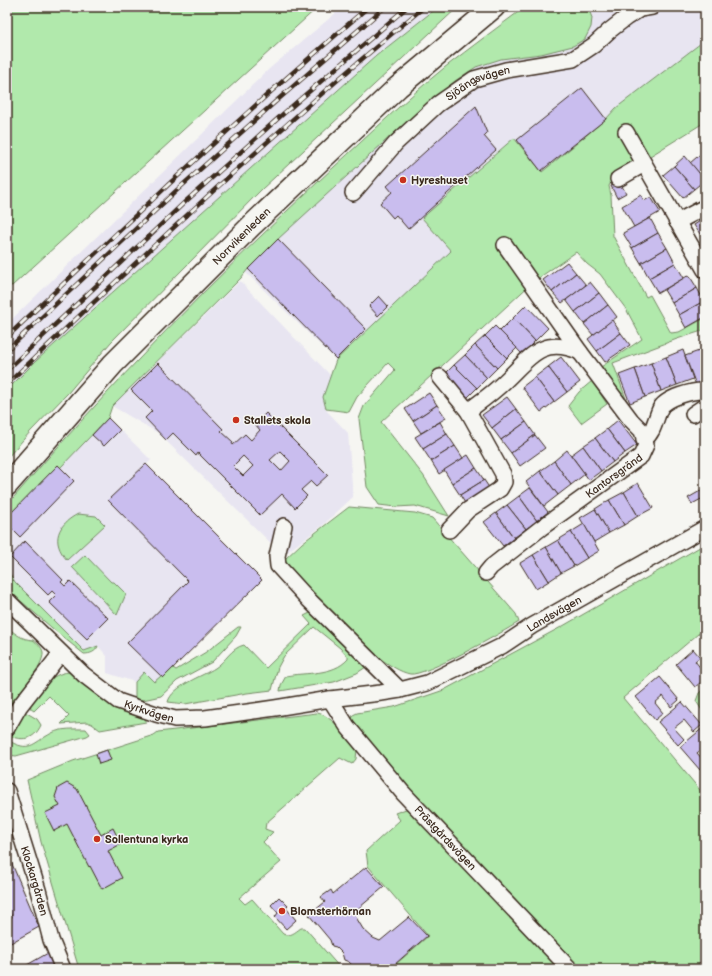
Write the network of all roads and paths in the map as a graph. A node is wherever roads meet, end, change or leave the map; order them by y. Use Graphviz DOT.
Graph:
graph roads {
  1 [pos="494,7"];
  2 [pos="652,7"];
  3 [pos="624,12"];
  4 [pos="626,132"];
  5 [pos="644,164"];
  6 [pos="618,179"];
  7 [pos="353,193"];
  8 [pos="705,207"];
  9 [pos="677,222"];
  10 [pos="505,245"];
  11 [pos="705,270"];
  12 [pos="580,352"];
  13 [pos="440,377"];
  14 [pos="705,391"];
  15 [pos="468,411"];
  16 [pos="644,440"];
  17 [pos="7,485"];
  18 [pos="284,526"];
  19 [pos="705,528"];
  20 [pos="449,530"];
  21 [pos="486,573"];
  22 [pos="7,600"];
  23 [pos="61,653"];
  24 [pos="400,690"];
  25 [pos="330,699"];
  26 [pos="7,728"];
  27 [pos="7,791"];
  28 [pos="63,969"];
  29 [pos="570,969"];
  1 -- 17 [label="main road, Norrvikenleden"];
  2 -- 3 [label="street, Sjöängsvägen"];
  3 -- 7 [label="street, Sjöängsvägen"];
  4 -- 5 [label="street"];
  5 -- 6 [label="street"];
  5 -- 9 [label="street"];
  8 -- 9 [label="street"];
  9 -- 11 [label="street"];
  10 -- 12 [label="street, Kantorsgränd"];
  12 -- 15 [label="street"];
  12 -- 16 [label="street, Kantorsgränd"];
  13 -- 15 [label="street"];
  14 -- 16 [label="street"];
  15 -- 20 [label="street"];
  16 -- 21 [label="street, Kantorsgränd"];
  18 -- 24 [label="street"];
  19 -- 24 [label="street, Landsvägen"];
  22 -- 23 [label="street, Kyrkvägen"];
  23 -- 25 [label="street, Kyrkvägen"];
  23 -- 26 [label="street"];
  24 -- 25 [label="street, Landsvägen"];
  25 -- 29 [label="street, Prästgårdsvägen"];
  27 -- 28 [label="street, Klockargården"];
}
